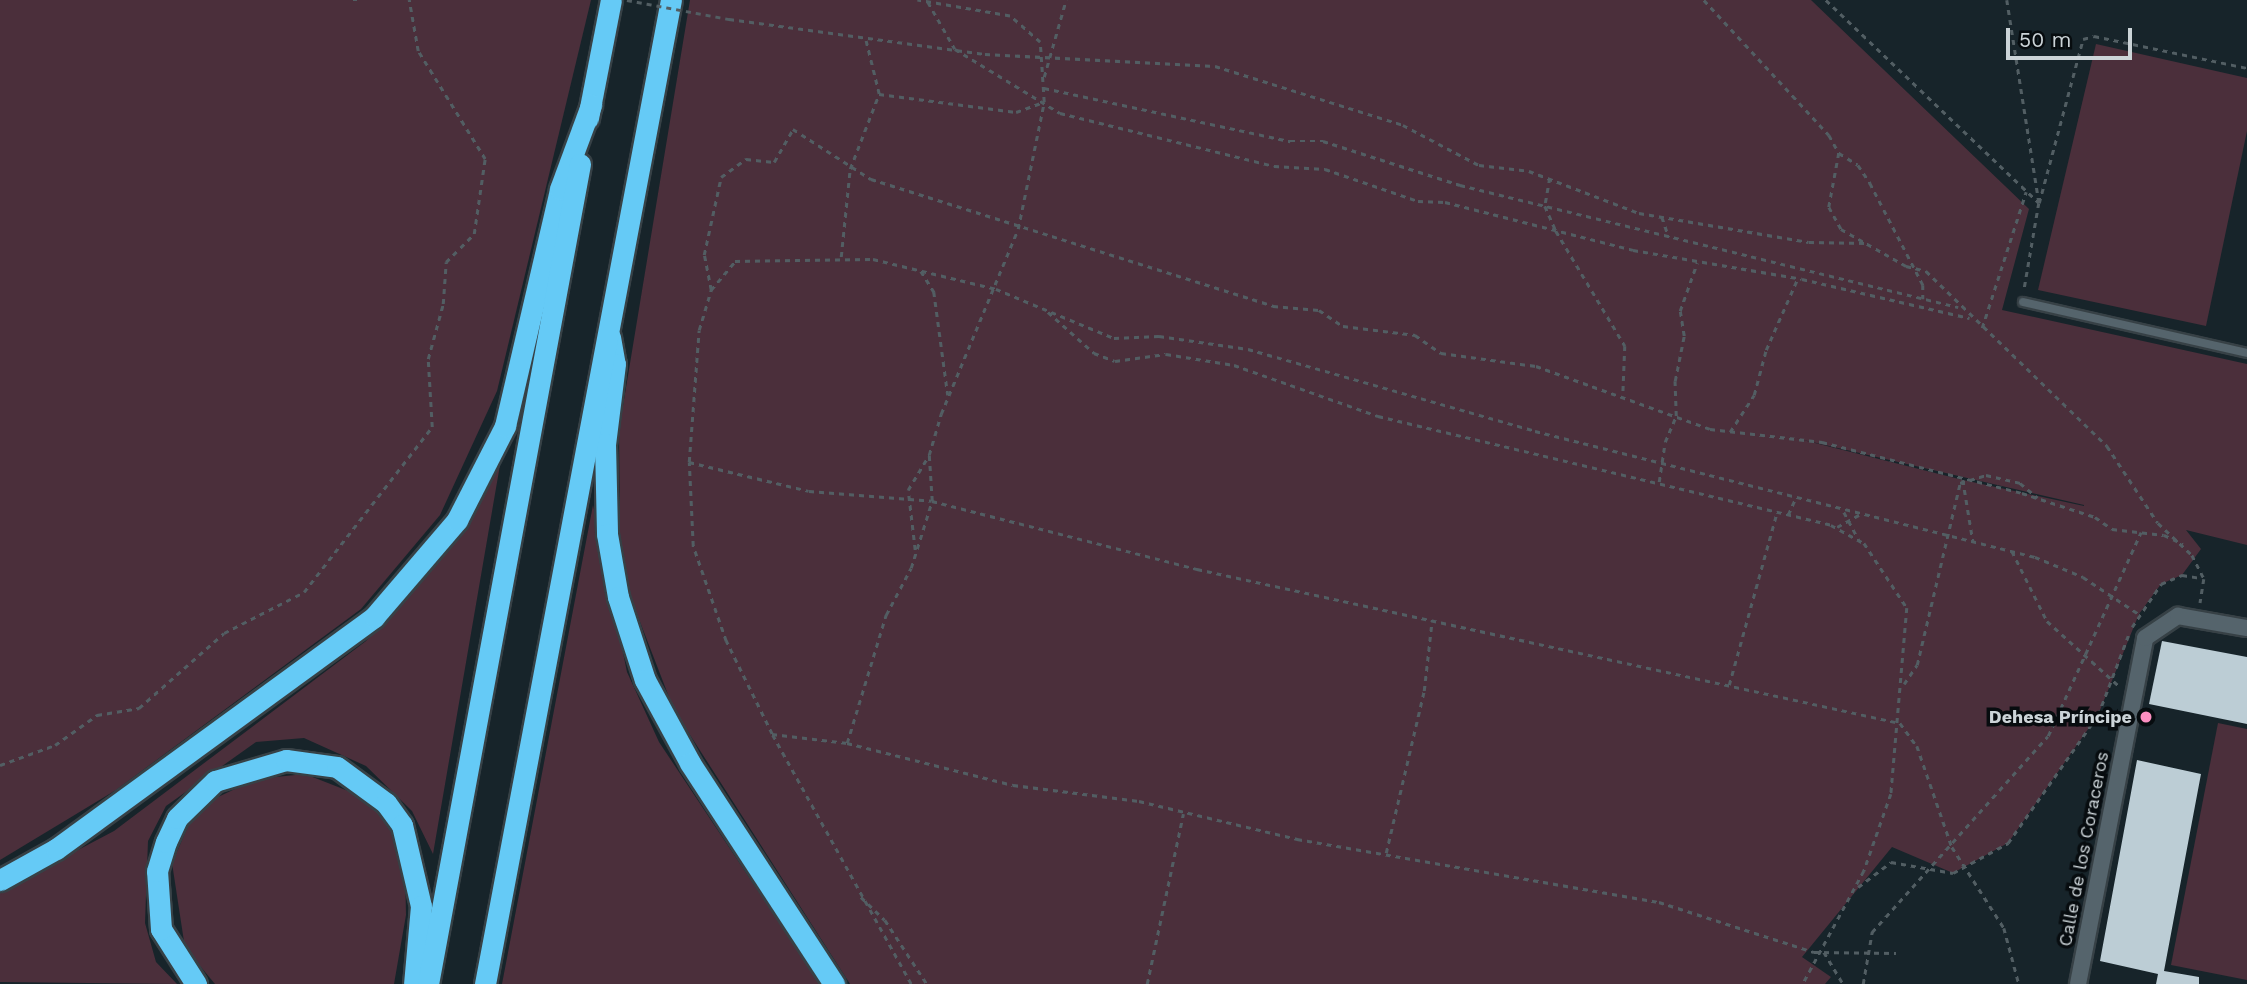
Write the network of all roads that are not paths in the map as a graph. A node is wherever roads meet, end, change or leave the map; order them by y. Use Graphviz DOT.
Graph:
graph roads {
  1 [pos="611,0"];
  2 [pos="671,0"];
  3 [pos="591,105"];
  4 [pos="2023,302"];
  5 [pos="610,337"];
  6 [pos="2247,353"];
  7 [pos="2247,628"];
  8 [pos="0,880"];
  9 [pos="196,984"];
  10 [pos="414,984"];
  11 [pos="428,984"];
  12 [pos="485,984"];
  13 [pos="834,984"];
  14 [pos="2078,984"];
  1 -- 3 [label="highway"];
  2 -- 5 [label="highway"];
  3 -- 8 [label="highway"];
  3 -- 11 [label="highway"];
  4 -- 6 [label="lane"];
  5 -- 12 [label="highway"];
  5 -- 13 [label="highway"];
  7 -- 14 [label="street, Calle de los Coraceros"];
  9 -- 10 [label="highway"];
}
